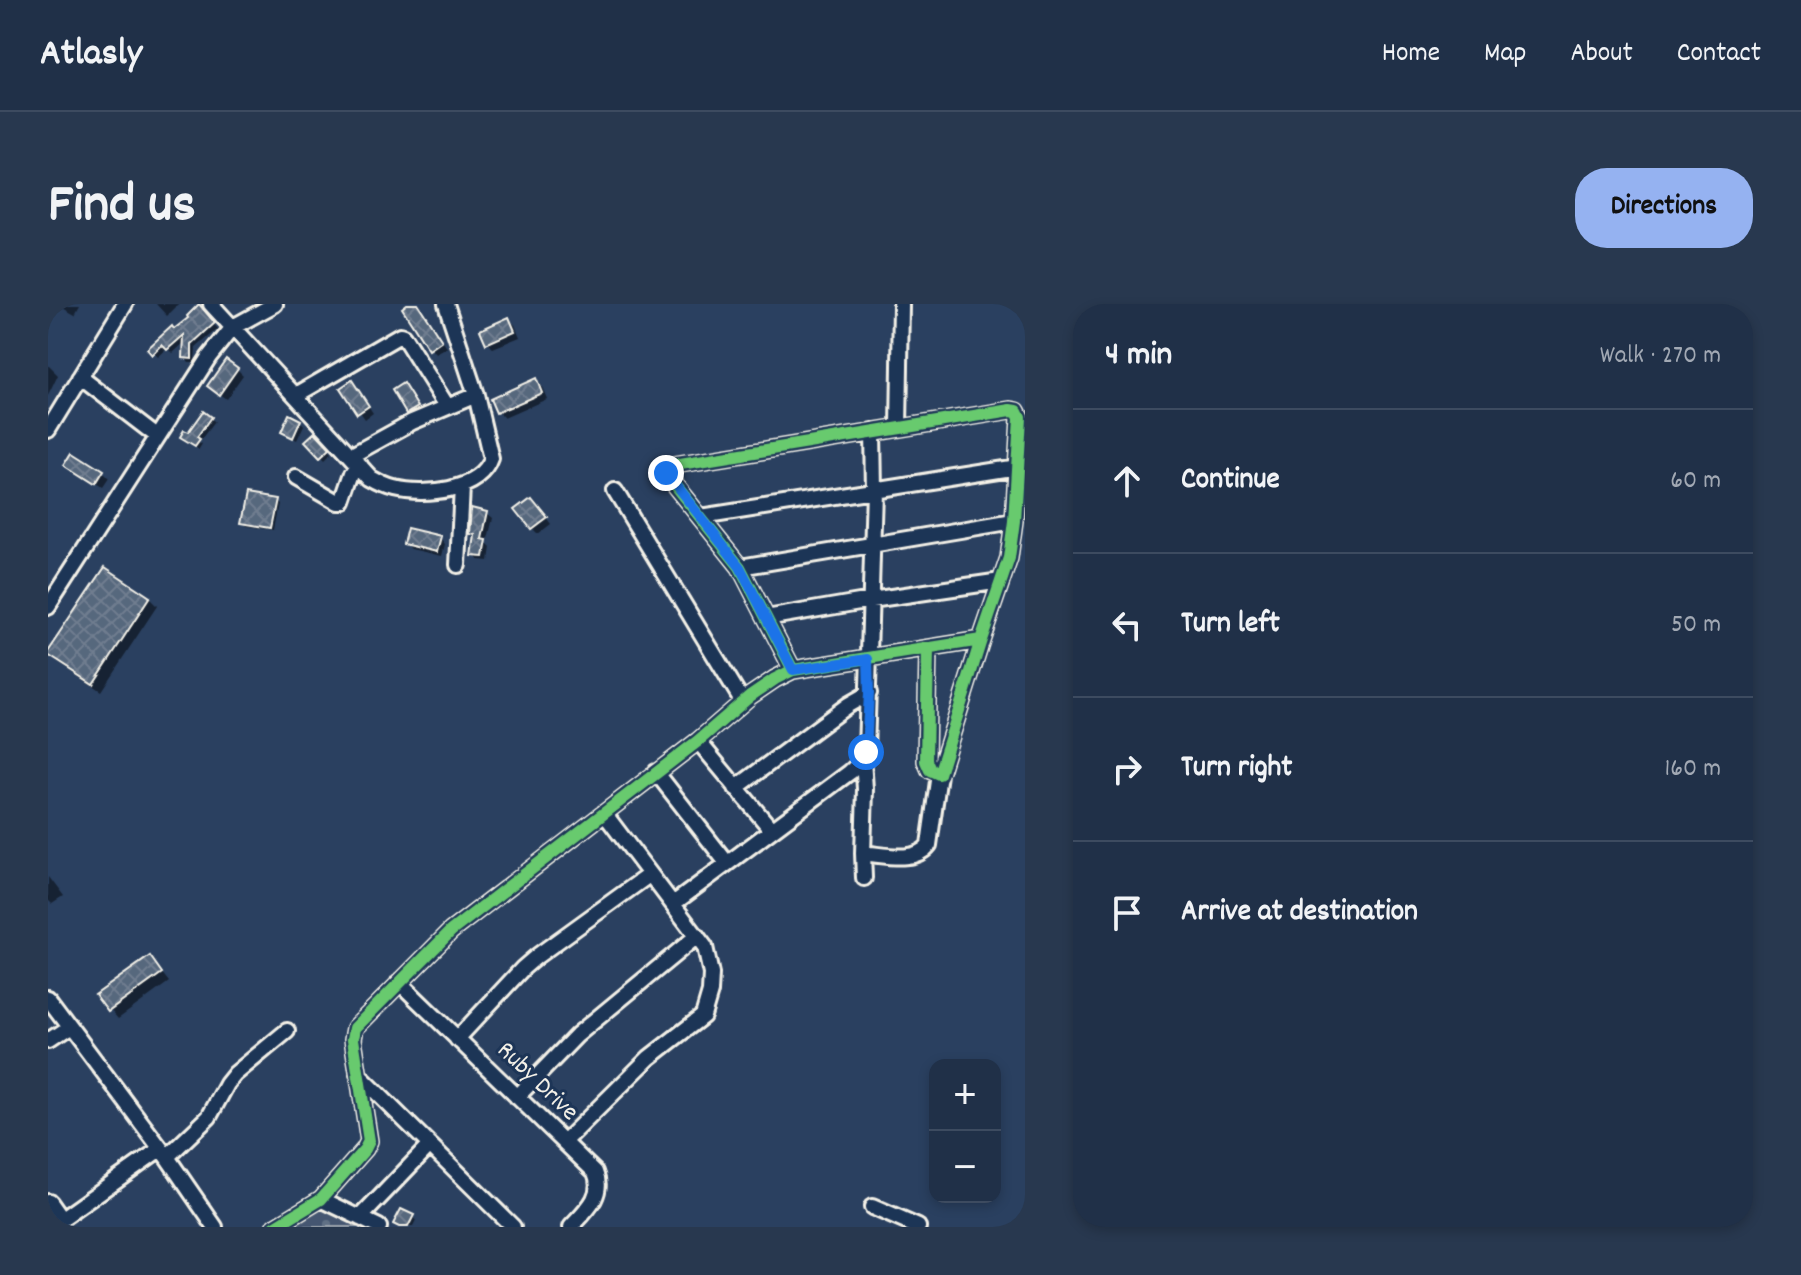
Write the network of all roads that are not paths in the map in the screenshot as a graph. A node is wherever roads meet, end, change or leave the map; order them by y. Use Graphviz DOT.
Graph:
graph roads {
  1 [pos="125,304"];
  2 [pos="211,304"];
  3 [pos="275,304"];
  4 [pos="446,304"];
  5 [pos="901,304"];
  6 [pos="233,327"];
  7 [pos="80,377"];
  8 [pos="296,395"];
  9 [pos="476,395"];
  10 [pos="447,406"];
  11 [pos="899,428"];
  12 [pos="48,430"];
  13 [pos="873,432"];
  14 [pos="157,436"];
  15 [pos="356,460"];
  16 [pos="1018,467"];
  17 [pos="296,477"];
  18 [pos="462,486"];
  19 [pos="874,490"];
  20 [pos="615,491"];
  21 [pos="701,517"];
  22 [pos="1014,521"];
  23 [pos="872,544"];
  24 [pos="458,565"];
  25 [pos="740,567"];
  26 [pos="1001,581"];
  27 [pos="871,600"];
  28 [pos="48,607"];
  29 [pos="766,618"];
  30 [pos="981,640"];
  31 [pos="928,649"];
  32 [pos="868,659"];
  33 [pos="793,670"];
  34 [pos="869,693"];
  35 [pos="743,702"];
  36 [pos="698,741"];
  37 [pos="863,760"];
  38 [pos="656,772"];
  39 [pos="939,774"];
  40 [pos="736,788"];
  41 [pos="604,813"];
  42 [pos="771,829"];
  43 [pos="863,853"];
  44 [pos="727,863"];
  45 [pos="649,875"];
  46 [pos="864,878"];
  47 [pos="673,904"];
  48 [pos="697,936"];
  49 [pos="399,982"];
  50 [pos="48,998"];
  51 [pos="69,1027"];
  52 [pos="287,1031"];
  53 [pos="457,1039"];
  54 [pos="48,1041"];
  55 [pos="358,1074"];
  56 [pos="517,1097"];
  57 [pos="564,1142"];
  58 [pos="430,1145"];
  59 [pos="163,1153"];
  60 [pos="321,1199"];
  61 [pos="48,1202"];
  62 [pos="872,1207"];
  63 [pos="360,1218"];
  64 [pos="55,1223"];
  65 [pos="215,1227"];
  66 [pos="275,1227"];
  67 [pos="379,1227"];
  68 [pos="513,1227"];
  69 [pos="571,1227"];
  70 [pos="918,1227"];
  1 -- 7 [label="street"];
  2 -- 6 [label="street"];
  3 -- 6 [label="street"];
  4 -- 9 [label="street"];
  5 -- 11 [label="street"];
  6 -- 8 [label="street"];
  6 -- 14 [label="street"];
  7 -- 12 [label="street"];
  7 -- 14 [label="street"];
  8 -- 10 [label="street"];
  8 -- 15 [label="street"];
  9 -- 10 [label="street"];
  9 -- 18 [label="street"];
  10 -- 15 [label="street"];
  11 -- 13 [label="street"];
  11 -- 16 [label="street"];
  13 -- 19 [label="street"];
  13 -- 21 [label="street"];
  14 -- 28 [label="street"];
  15 -- 17 [label="street"];
  15 -- 18 [label="street"];
  16 -- 19 [label="street"];
  16 -- 22 [label="street"];
  18 -- 24 [label="street"];
  19 -- 21 [label="street"];
  19 -- 23 [label="street"];
  20 -- 35 [label="street"];
  21 -- 25 [label="street"];
  22 -- 23 [label="street"];
  22 -- 26 [label="street"];
  23 -- 25 [label="street"];
  23 -- 27 [label="street"];
  25 -- 29 [label="street"];
  26 -- 27 [label="street"];
  26 -- 30 [label="street"];
  27 -- 29 [label="street"];
  27 -- 32 [label="street"];
  29 -- 33 [label="street"];
  30 -- 31 [label="street"];
  30 -- 39 [label="street"];
  31 -- 32 [label="street"];
  31 -- 39 [label="street"];
  32 -- 33 [label="street"];
  32 -- 34 [label="street"];
  33 -- 35 [label="street"];
  34 -- 37 [label="street"];
  34 -- 40 [label="street"];
  35 -- 36 [label="street"];
  36 -- 38 [label="street"];
  36 -- 40 [label="street"];
  37 -- 42 [label="street"];
  37 -- 43 [label="street"];
  38 -- 41 [label="street"];
  38 -- 44 [label="street"];
  39 -- 43 [label="street"];
  40 -- 42 [label="street"];
  41 -- 45 [label="street"];
  41 -- 49 [label="street"];
  42 -- 44 [label="street"];
  43 -- 46 [label="street"];
  44 -- 47 [label="street"];
  45 -- 47 [label="street"];
  45 -- 53 [label="street"];
  47 -- 48 [label="street"];
  48 -- 56 [label="street"];
  48 -- 57 [label="street"];
  49 -- 53 [label="street, Ruby Drive"];
  49 -- 55 [label="street"];
  50 -- 51 [label="street"];
  51 -- 54 [label="street"];
  51 -- 59 [label="street"];
  52 -- 59 [label="street"];
  53 -- 56 [label="street, Ruby Drive"];
  55 -- 58 [label="street"];
  55 -- 60 [label="street"];
  56 -- 57 [label="street, Ruby Drive"];
  57 -- 69 [label="street, Ruby Drive"];
  58 -- 63 [label="street"];
  58 -- 68 [label="street"];
  59 -- 64 [label="street"];
  59 -- 65 [label="street"];
  60 -- 63 [label="street"];
  60 -- 66 [label="street"];
  61 -- 64 [label="street"];
  62 -- 70 [label="street"];
  63 -- 67 [label="street"];
}
